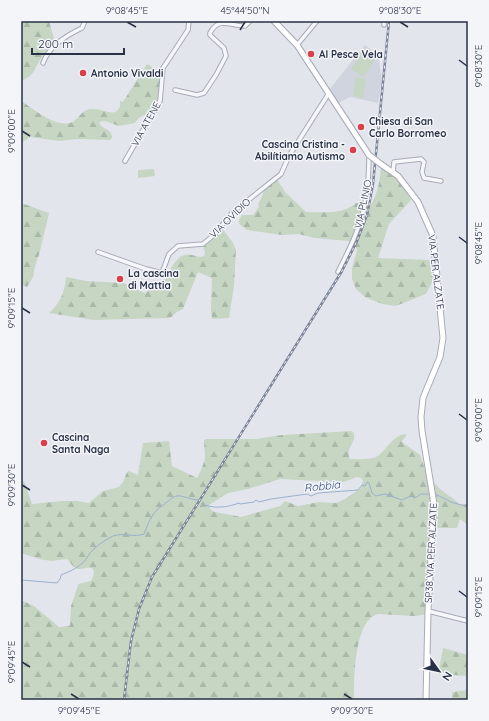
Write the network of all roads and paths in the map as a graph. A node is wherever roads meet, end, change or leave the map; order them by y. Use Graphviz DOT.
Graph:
graph roads {
  1 [pos="85,21"];
  2 [pos="189,21"];
  3 [pos="250,21"];
  4 [pos="274,21"];
  5 [pos="317,21"];
  6 [pos="297,45"];
  7 [pos="43,63"];
  8 [pos="175,90"];
  9 [pos="329,93"];
  10 [pos="369,155"];
  11 [pos="125,160"];
  12 [pos="393,172"];
  13 [pos="440,181"];
  14 [pos="98,252"];
  15 [pos="338,272"];
  16 [pos="422,406"];
  17 [pos="428,611"];
  18 [pos="468,620"];
  19 [pos="426,700"];
  1 -- 7 [label="street"];
  2 -- 11 [label="street, VIA ATENE"];
  3 -- 8 [label="street"];
  4 -- 6 [label="street, VIA PER ALZATE"];
  5 -- 6 [label="street"];
  6 -- 9 [label="street, VIA PER ALZATE"];
  9 -- 10 [label="street, VIA PER ALZATE"];
  9 -- 14 [label="street, VIA OVIDIO"];
  10 -- 12 [label="street, VIA PER ALZATE, bridge"];
  10 -- 15 [label="street, VIA PLINIO"];
  12 -- 13 [label="street"];
  12 -- 16 [label="street, VIA PER ALZATE"];
  16 -- 17 [label="street, SP38 VIA PER ALZATE"];
  17 -- 18 [label="street"];
  17 -- 19 [label="street, SP38 VIA PER ALZATE"];
}
